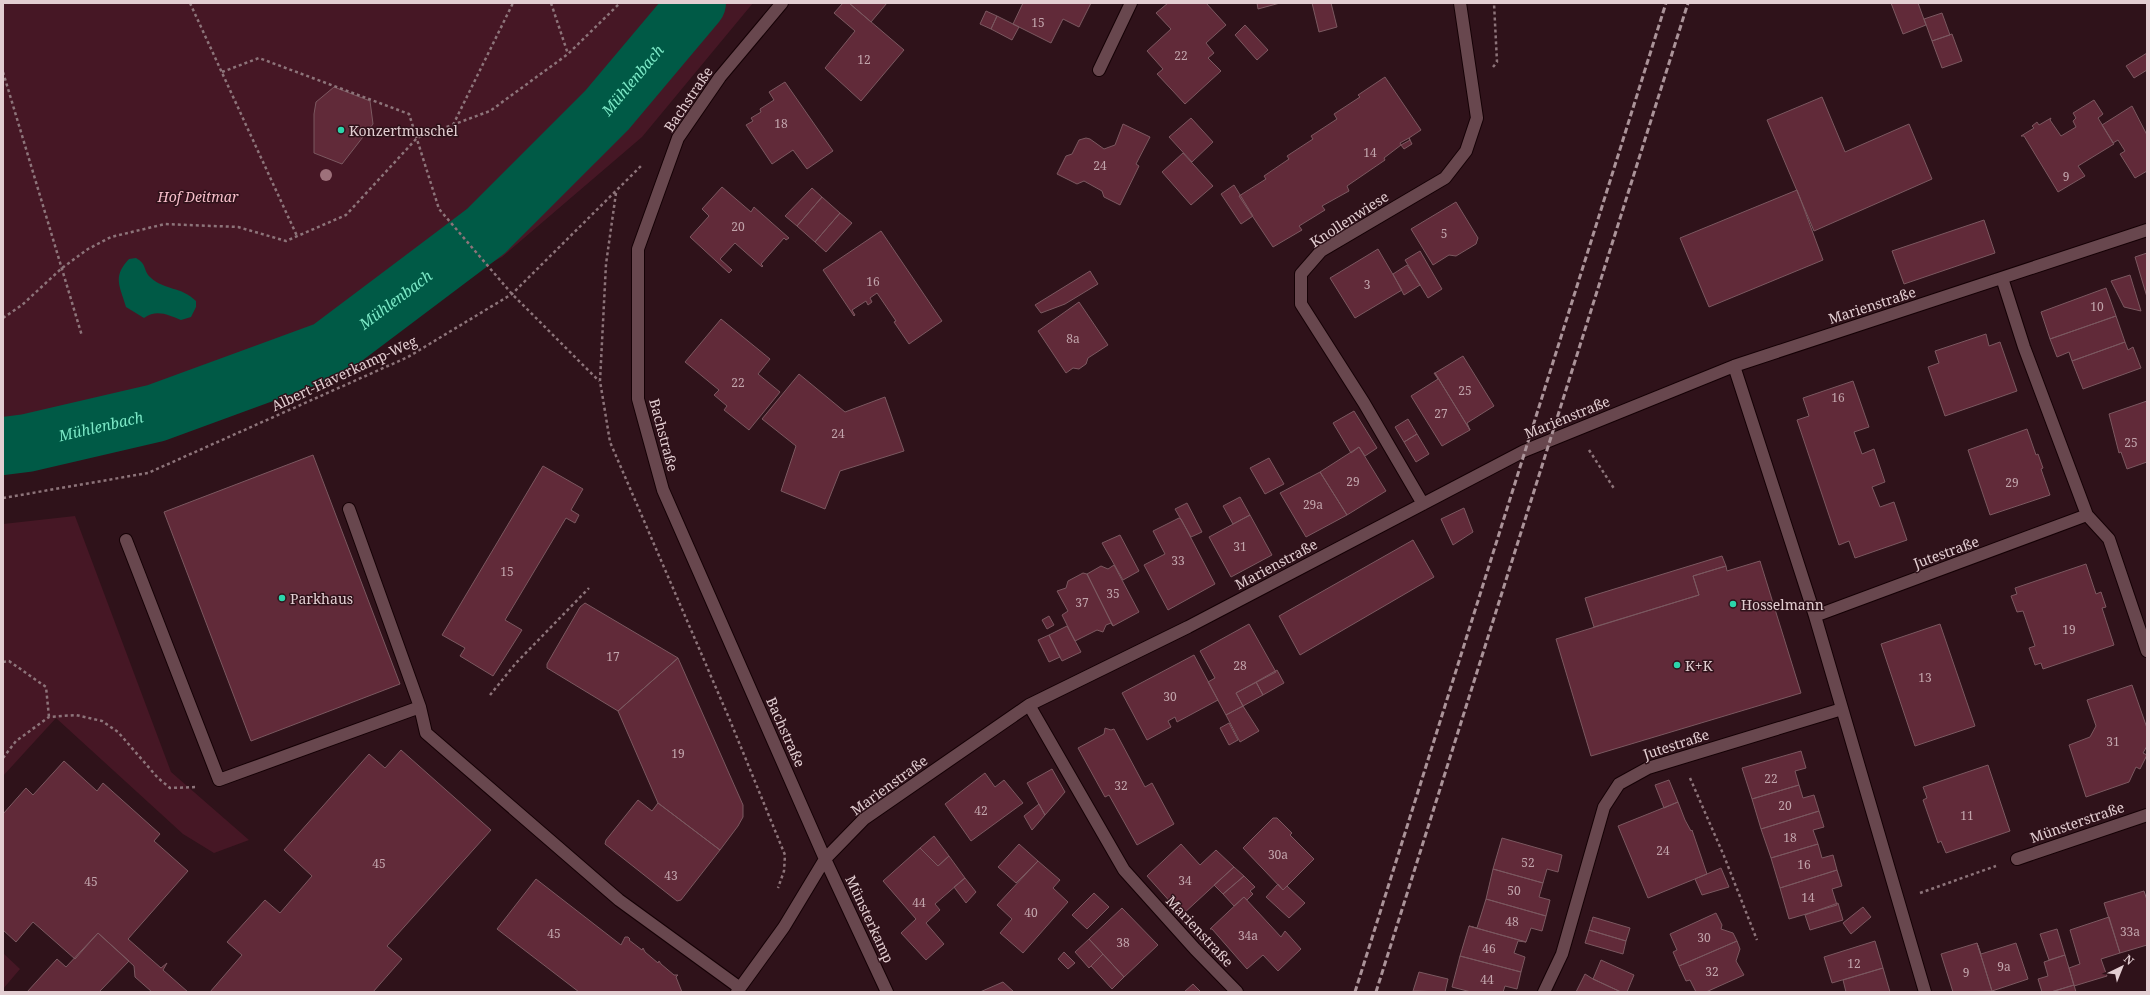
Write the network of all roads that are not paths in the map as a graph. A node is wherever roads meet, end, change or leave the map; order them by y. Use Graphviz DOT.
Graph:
graph roads {
  1 [pos="782,3"];
  2 [pos="1131,3"];
  3 [pos="1460,3"];
  4 [pos="1099,70"];
  5 [pos="2147,230"];
  6 [pos="2002,278"];
  7 [pos="1734,366"];
  8 [pos="1423,504"];
  9 [pos="348,510"];
  10 [pos="2087,515"];
  11 [pos="126,540"];
  12 [pos="1815,616"];
  13 [pos="2147,651"];
  14 [pos="1029,705"];
  15 [pos="420,707"];
  16 [pos="1842,708"];
  17 [pos="2147,815"];
  18 [pos="826,859"];
  19 [pos="2018,859"];
  20 [pos="738,990"];
  21 [pos="887,992"];
  22 [pos="1237,992"];
  23 [pos="1544,992"];
  24 [pos="1925,992"];
  1 -- 18 [label="street, Bachstraße"];
  2 -- 4 [label="street"];
  3 -- 8 [label="street, Knollenwiese"];
  5 -- 6 [label="street, Marienstraße"];
  6 -- 7 [label="street, Marienstraße"];
  6 -- 10 [label="street"];
  7 -- 8 [label="street, Marienstraße"];
  7 -- 12 [label="street"];
  8 -- 14 [label="street, Marienstraße"];
  9 -- 15 [label="street"];
  10 -- 12 [label="street, Jutestraße"];
  10 -- 13 [label="street"];
  11 -- 15 [label="street"];
  12 -- 16 [label="street"];
  14 -- 18 [label="street, Marienstraße"];
  14 -- 22 [label="street, Marienstraße"];
  15 -- 20 [label="street"];
  16 -- 23 [label="street, Jutestraße"];
  16 -- 24 [label="street"];
  17 -- 19 [label="street, Münsterstraße"];
  18 -- 20 [label="street, Marienstraße"];
  18 -- 21 [label="street, Münsterkamp"];
}
